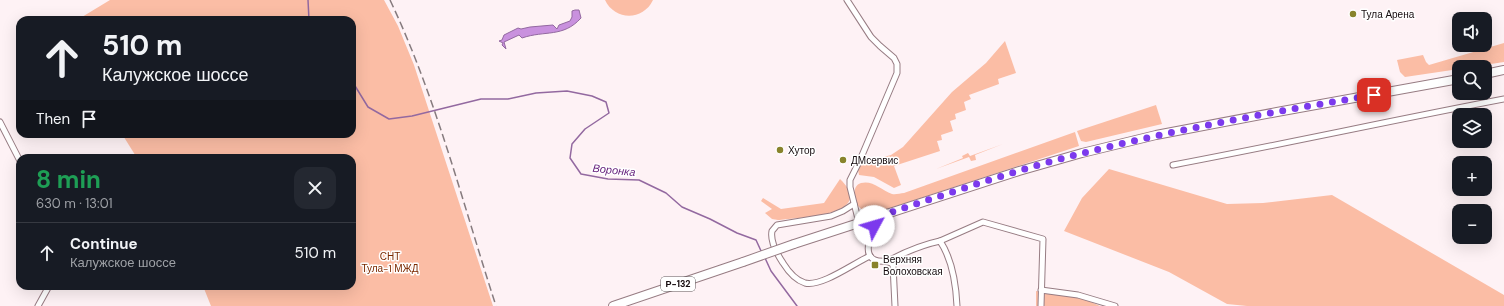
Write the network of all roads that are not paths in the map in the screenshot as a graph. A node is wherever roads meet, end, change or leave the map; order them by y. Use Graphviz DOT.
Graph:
graph roads {
  1 [pos="847,0"];
  2 [pos="1504,70"];
  3 [pos="1492,73"];
  4 [pos="1452,80"];
  5 [pos="1504,100"];
  6 [pos="0,122"];
  7 [pos="16,154"];
  8 [pos="1173,165"];
  9 [pos="854,204"];
  10 [pos="880,216"];
  11 [pos="859,223"];
  12 [pos="870,237"];
  13 [pos="940,241"];
  14 [pos="870,256"];
  15 [pos="888,261"];
  16 [pos="47,290"];
  17 [pos="1041,290"];
  18 [pos="38,306"];
  19 [pos="613,306"];
  20 [pos="895,306"];
  21 [pos="957,306"];
  22 [pos="1041,306"];
  23 [pos="1115,306"];
  1 -- 9 [label="street"];
  2 -- 3 [label="main road"];
  4 -- 10 [label="main road, Р-132"];
  5 -- 8 [label="street"];
  6 -- 7 [label="street"];
  9 -- 11 [label="street"];
  9 -- 14 [label="street"];
  10 -- 11 [label="main road, Р-132"];
  10 -- 12 [label="street"];
  11 -- 12 [label="street"];
  11 -- 19 [label="main road, Р-132, bridge"];
  12 -- 14 [label="street"];
  13 -- 15 [label="street"];
  13 -- 17 [label="street"];
  13 -- 21 [label="street"];
  14 -- 15 [label="street"];
  15 -- 20 [label="street"];
  16 -- 18 [label="street"];
  17 -- 22 [label="street"];
  17 -- 23 [label="street"];
}
